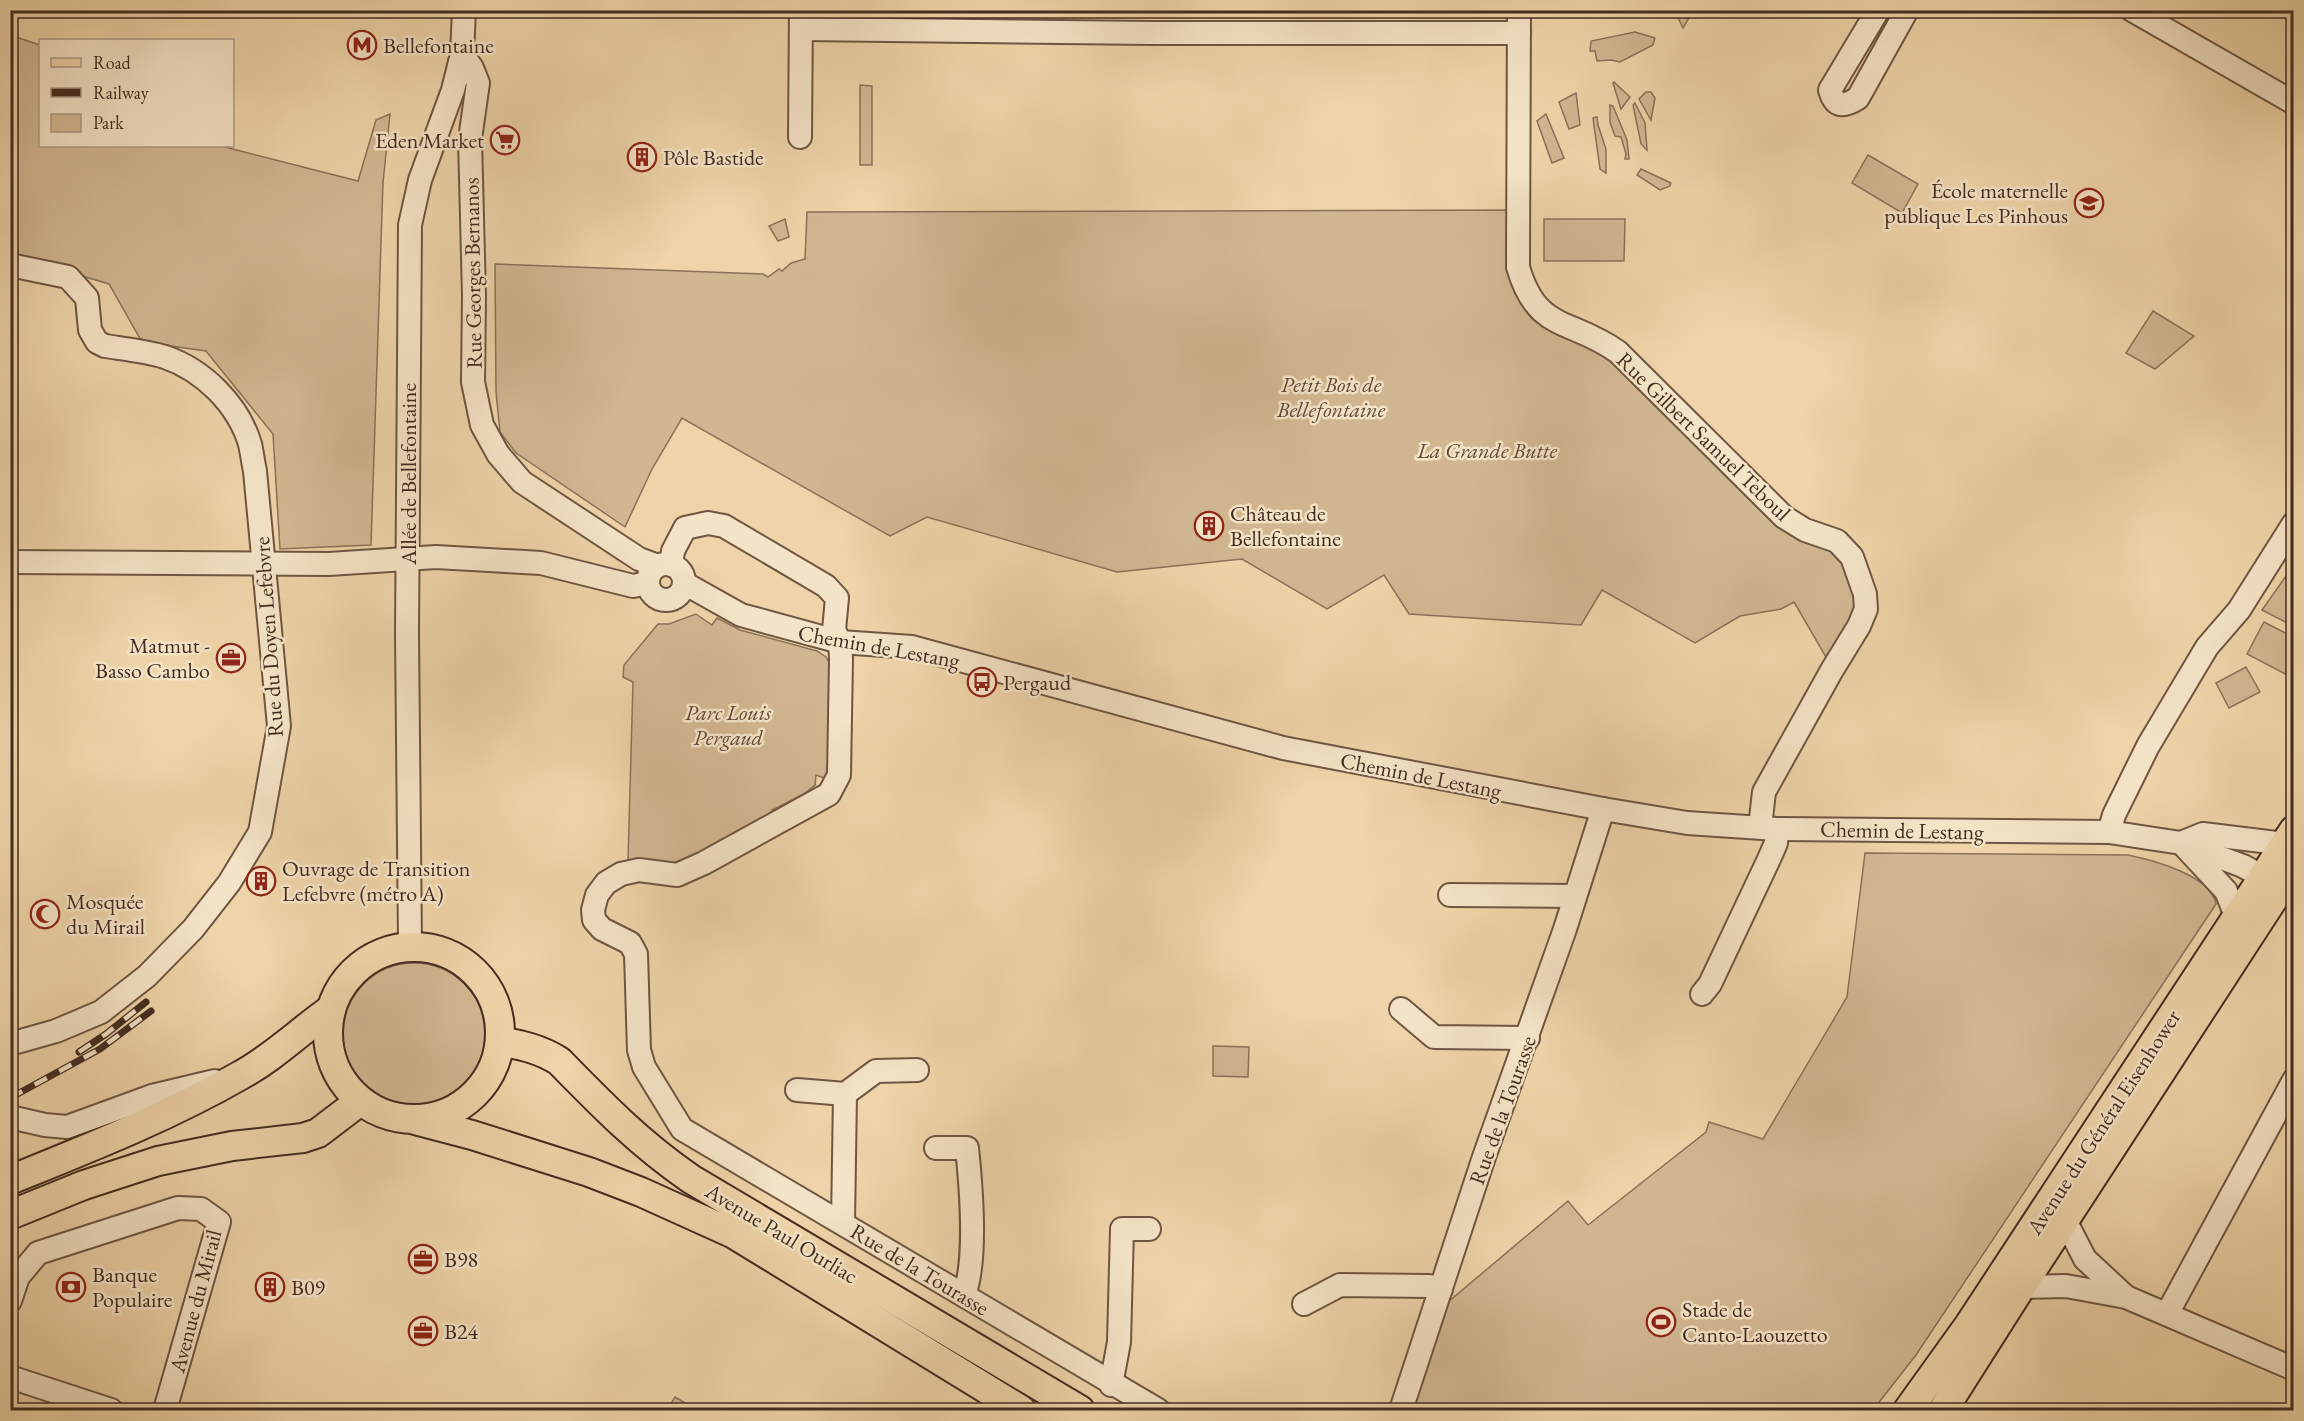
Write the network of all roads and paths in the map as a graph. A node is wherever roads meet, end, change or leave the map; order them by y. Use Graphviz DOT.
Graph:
graph roads {
  1 [pos="464,10"];
  2 [pos="1878,10"];
  3 [pos="1907,10"];
  4 [pos="2132,10"];
  5 [pos="801,20"];
  6 [pos="1519,22"];
  7 [pos="462,54"];
  8 [pos="2294,102"];
  9 [pos="800,137"];
  10 [pos="10,265"];
  11 [pos="482,424"];
  12 [pos="2294,523"];
  13 [pos="408,559"];
  14 [pos="10,562"];
  15 [pos="263,563"];
  16 [pos="665,574"];
  17 [pos="840,642"];
  18 [pos="1603,809"];
  19 [pos="1768,828"];
  20 [pos="2109,832"];
  21 [pos="2181,843"];
  22 [pos="2285,857"];
  23 [pos="1450,895"];
  24 [pos="1575,896"];
  25 [pos="2236,916"];
  26 [pos="410,946"];
  27 [pos="1702,993"];
  28 [pos="1401,1009"];
  29 [pos="330,1010"];
  30 [pos="1528,1038"];
  31 [pos="500,1041"];
  32 [pos="10,1044"];
  33 [pos="917,1070"];
  34 [pos="243,1075"];
  35 [pos="2294,1080"];
  36 [pos="797,1090"];
  37 [pos="845,1094"];
  38 [pos="360,1101"];
  39 [pos="15,1114"];
  40 [pos="415,1120"];
  41 [pos="936,1148"];
  42 [pos="10,1180"];
  43 [pos="10,1215"];
  44 [pos="2066,1220"];
  45 [pos="843,1223"];
  46 [pos="1149,1229"];
  47 [pos="2021,1287"];
  48 [pos="1441,1289"];
  49 [pos="964,1295"];
  50 [pos="2126,1297"];
  51 [pos="10,1301"];
  52 [pos="1304,1304"];
  53 [pos="2167,1314"];
  54 [pos="2294,1369"];
  55 [pos="10,1377"];
  56 [pos="1111,1384"];
  57 [pos="111,1410"];
  58 [pos="165,1410"];
  59 [pos="1021,1410"];
  60 [pos="1080,1410"];
  61 [pos="1158,1410"];
  62 [pos="1401,1410"];
  63 [pos="1908,1410"];
  64 [pos="1943,1410"];
  1 -- 7 [label="street, Allée de Bellefontaine"];
  2 -- 3 [label="street"];
  4 -- 8 [label="street"];
  5 -- 6 [label="street"];
  5 -- 9 [label="street"];
  6 -- 19 [label="street, Rue Gilbert Samuel Teboul"];
  7 -- 11 [label="street, Rue Georges Bernanos"];
  7 -- 13 [label="street, Allée de Bellefontaine"];
  10 -- 15 [label="street, Rue du Doyen Lefebvre"];
  11 -- 16 [label="street, Chemin de Lestang"];
  12 -- 20 [label="street"];
  13 -- 15 [label="street"];
  13 -- 16 [label="street"];
  13 -- 26 [label="street, Allée de Bellefontaine"];
  14 -- 15 [label="street"];
  15 -- 32 [label="street, Rue du Doyen Lefebvre"];
  16 -- 17 [label="street, Chemin de Lestang"];
  16 -- 17 [label="street"];
  17 -- 18 [label="street, Chemin de Lestang"];
  17 -- 45 [label="street, Rue de la Tourasse"];
  18 -- 19 [label="street, Chemin de Lestang"];
  18 -- 24 [label="street, Rue de la Tourasse"];
  19 -- 20 [label="street, Chemin de Lestang"];
  19 -- 27 [label="street, Rue Gilbert Samuel Teboul"];
  20 -- 21 [label="street, Chemin de Lestang"];
  21 -- 22 [label="street, Chemin de Lestang"];
  21 -- 22 [label="street, Chemin de Lestang"];
  21 -- 25 [label="street"];
  22 -- 25 [label="main road, Avenue du Général Eisenhower"];
  22 -- 44 [label="main road, Avenue du Général Eisenhower"];
  23 -- 24 [label="street"];
  24 -- 30 [label="street, Rue de la Tourasse"];
  25 -- 63 [label="main road, Avenue du Général Eisenhower"];
  26 -- 29 [label="main road"];
  26 -- 31 [label="main road"];
  28 -- 30 [label="street"];
  29 -- 34 [label="main road"];
  29 -- 38 [label="main road"];
  30 -- 48 [label="street, Rue de la Tourasse"];
  31 -- 40 [label="main road"];
  31 -- 60 [label="main road, Avenue Paul Ourliac"];
  33 -- 37 [label="street"];
  34 -- 39 [label="street"];
  34 -- 42 [label="main road"];
  35 -- 53 [label="street"];
  36 -- 37 [label="street"];
  37 -- 45 [label="street"];
  38 -- 40 [label="main road"];
  38 -- 43 [label="main road"];
  40 -- 59 [label="main road, Avenue Paul Ourliac"];
  41 -- 49 [label="street"];
  44 -- 47 [label="main road, Avenue du Général Eisenhower"];
  44 -- 50 [label="street"];
  45 -- 49 [label="street, Rue de la Tourasse"];
  46 -- 56 [label="street"];
  47 -- 50 [label="street"];
  47 -- 64 [label="main road, Avenue du Général Eisenhower"];
  48 -- 52 [label="street"];
  48 -- 62 [label="street, Rue de la Tourasse"];
  49 -- 56 [label="street, Rue de la Tourasse"];
  50 -- 53 [label="street"];
  51 -- 58 [label="street, Avenue du Mirail"];
  53 -- 54 [label="street"];
  55 -- 57 [label="street"];
  56 -- 61 [label="street, Rue de la Tourasse"];
}
